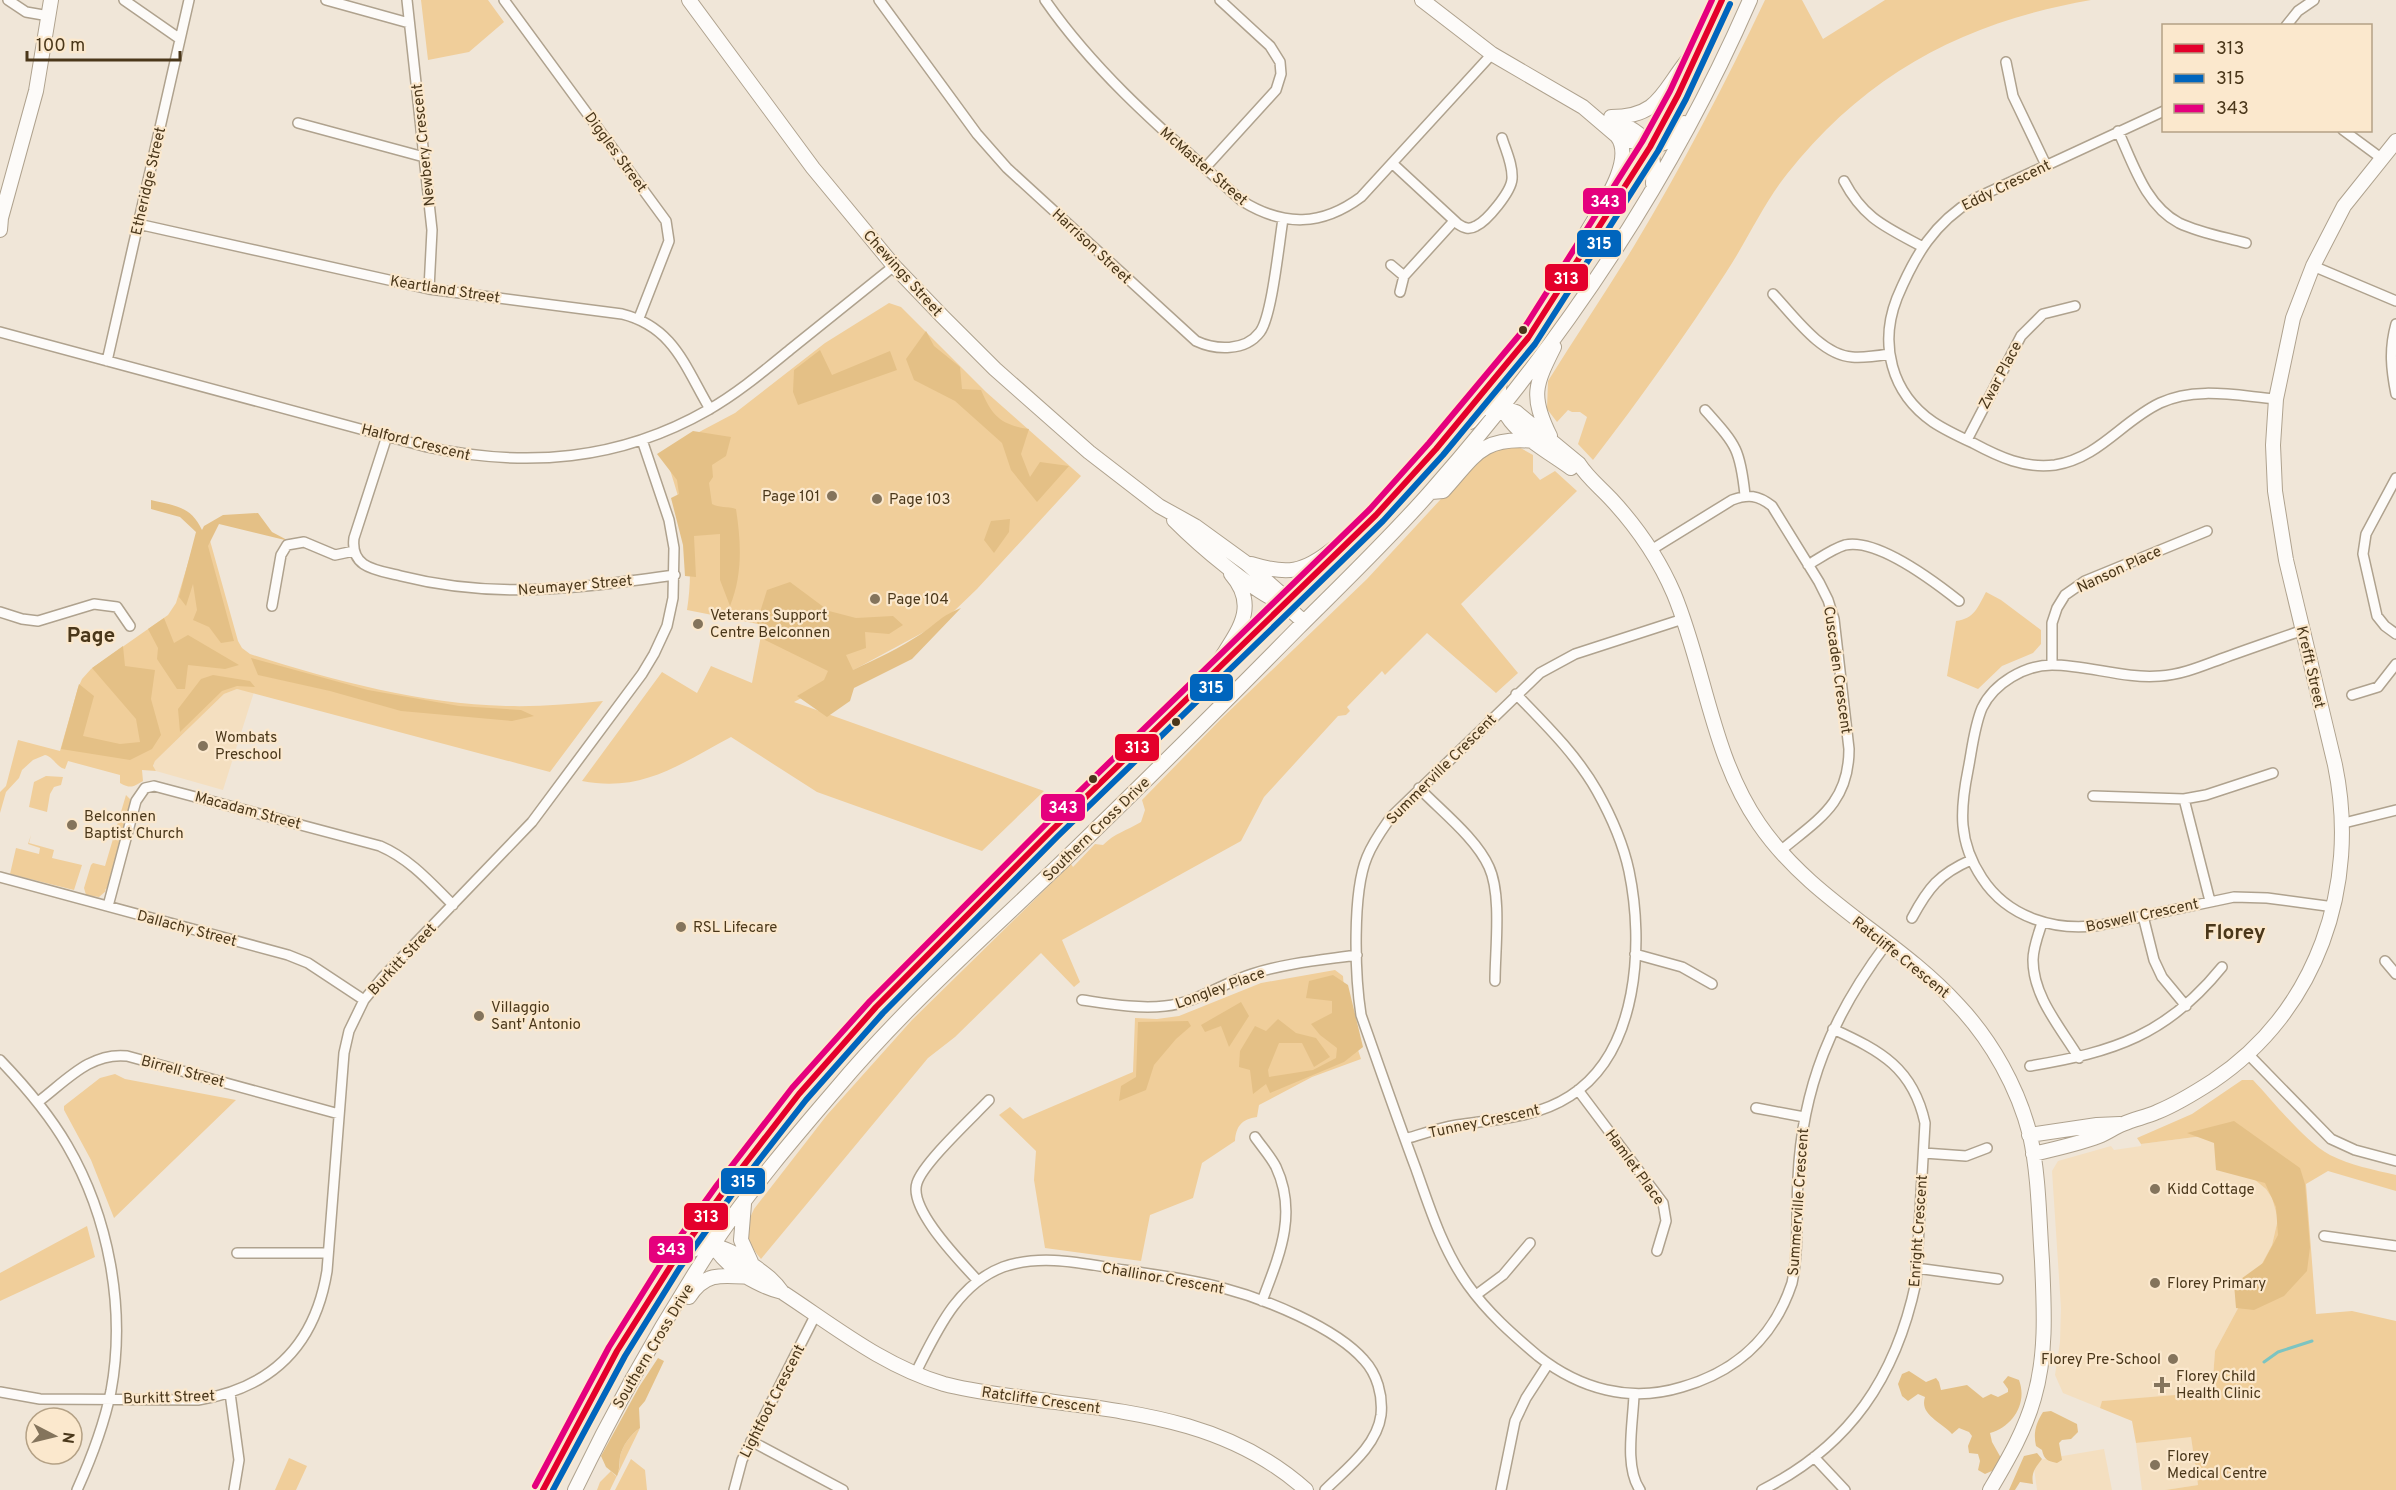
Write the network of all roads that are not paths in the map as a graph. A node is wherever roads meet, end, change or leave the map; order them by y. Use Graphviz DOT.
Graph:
graph roads {
  1 [pos="8,0"];
  2 [pos="51,0"];
  3 [pos="124,0"];
  4 [pos="189,0"];
  5 [pos="326,0"];
  6 [pos="407,0"];
  7 [pos="504,0"];
  8 [pos="689,0"];
  9 [pos="879,0"];
  10 [pos="1045,0"];
  11 [pos="1220,0"];
  12 [pos="1422,0"];
  13 [pos="1722,0"];
  14 [pos="1750,0"];
  15 [pos="2314,0"];
  16 [pos="49,16"];
  17 [pos="410,23"];
  18 [pos="2288,24"];
  19 [pos="180,39"];
  20 [pos="1702,43"];
  21 [pos="1492,54"];
  22 [pos="2006,62"];
  23 [pos="1583,107"];
  24 [pos="2162,111"];
  25 [pos="1696,112"];
  26 [pos="1611,117"];
  27 [pos="298,123"];
  28 [pos="2118,131"];
  29 [pos="2346,132"];
  30 [pos="1617,136"];
  31 [pos="1502,138"];
  32 [pos="2396,141"];
  33 [pos="1650,147"];
  34 [pos="424,157"];
  35 [pos="2380,158"];
  36 [pos="1392,163"];
  37 [pos="2046,165"];
  38 [pos="1205,168"];
  39 [pos="1844,181"];
  40 [pos="1653,188"];
  41 [pos="1283,219"];
  42 [pos="1454,221"];
  43 [pos="0,223"];
  44 [pos="138,224"];
  45 [pos="2246,243"];
  46 [pos="1923,247"];
  47 [pos="1584,253"];
  48 [pos="1391,265"];
  49 [pos="894,266"];
  50 [pos="2313,266"];
  51 [pos="1404,276"];
  52 [pos="429,289"];
  53 [pos="1400,292"];
  54 [pos="1586,294"];
  55 [pos="1773,294"];
  56 [pos="2396,301"];
  57 [pos="2075,306"];
  58 [pos="639,318"];
  59 [pos="2396,324"];
  60 [pos="0,332"];
  61 [pos="1889,354"];
  62 [pos="107,361"];
  63 [pos="1506,364"];
  64 [pos="2396,394"];
  65 [pos="2276,399"];
  66 [pos="1502,407"];
  67 [pos="710,409"];
  68 [pos="1705,410"];
  69 [pos="387,436"];
  70 [pos="642,440"];
  71 [pos="1967,440"];
  72 [pos="1534,441"];
  73 [pos="1436,449"];
  74 [pos="1554,450"];
  75 [pos="2396,478"];
  76 [pos="1431,492"];
  77 [pos="1745,495"];
  78 [pos="1159,506"];
  79 [pos="1376,515"];
  80 [pos="2207,531"];
  81 [pos="1651,550"];
  82 [pos="354,551"];
  83 [pos="1214,554"];
  84 [pos="1246,562"];
  85 [pos="1808,565"];
  86 [pos="675,575"];
  87 [pos="1959,601"];
  88 [pos="1284,604"];
  89 [pos="272,606"];
  90 [pos="0,612"];
  91 [pos="1683,619"];
  92 [pos="1304,622"];
  93 [pos="130,626"];
  94 [pos="2302,630"];
  95 [pos="2396,634"];
  96 [pos="2396,664"];
  97 [pos="2052,665"];
  98 [pos="1206,683"];
  99 [pos="1516,694"];
  100 [pos="2352,695"];
  101 [pos="2273,773"];
  102 [pos="1419,788"];
  103 [pos="2093,796"];
  104 [pos="2184,799"];
  105 [pos="2396,810"];
  106 [pos="2344,823"];
  107 [pos="1779,852"];
  108 [pos="1971,860"];
  109 [pos="0,877"];
  110 [pos="2210,901"];
  111 [pos="453,905"];
  112 [pos="108,906"];
  113 [pos="2334,907"];
  114 [pos="2143,916"];
  115 [pos="1912,918"];
  116 [pos="2042,923"];
  117 [pos="1887,943"];
  118 [pos="1635,954"];
  119 [pos="1357,955"];
  120 [pos="2385,961"];
  121 [pos="2222,967"];
  122 [pos="2396,974"];
  123 [pos="1495,981"];
  124 [pos="1712,984"];
  125 [pos="364,1000"];
  126 [pos="1082,1000"];
  127 [pos="2186,1006"];
  128 [pos="1833,1029"];
  129 [pos="2248,1054"];
  130 [pos="2079,1058"];
  131 [pos="0,1060"];
  132 [pos="2030,1066"];
  133 [pos="1578,1090"];
  134 [pos="989,1100"];
  135 [pos="38,1102"];
  136 [pos="1756,1108"];
  137 [pos="339,1113"];
  138 [pos="1804,1117"];
  139 [pos="2122,1124"];
  140 [pos="2030,1135"];
  141 [pos="1255,1137"];
  142 [pos="1405,1139"];
  143 [pos="1987,1148"];
  144 [pos="1924,1153"];
  145 [pos="2033,1154"];
  146 [pos="2396,1161"];
  147 [pos="724,1191"];
  148 [pos="744,1204"];
  149 [pos="2324,1236"];
  150 [pos="1530,1243"];
  151 [pos="712,1246"];
  152 [pos="2396,1246"];
  153 [pos="1657,1251"];
  154 [pos="237,1253"];
  155 [pos="328,1253"];
  156 [pos="672,1264"];
  157 [pos="1916,1268"];
  158 [pos="751,1271"];
  159 [pos="1998,1279"];
  160 [pos="978,1281"];
  161 [pos="1476,1295"];
  162 [pos="1262,1301"];
  163 [pos="816,1314"];
  164 [pos="659,1335"];
  165 [pos="1548,1364"];
  166 [pos="915,1374"];
  167 [pos="0,1392"];
  168 [pos="230,1393"];
  169 [pos="1634,1395"];
  170 [pos="108,1399"];
  171 [pos="751,1441"];
  172 [pos="1814,1457"];
  173 [pos="77,1490"];
  174 [pos="234,1490"];
  175 [pos="543,1490"];
  176 [pos="575,1490"];
  177 [pos="734,1490"];
  178 [pos="843,1490"];
  179 [pos="1306,1490"];
  180 [pos="1325,1490"];
  181 [pos="1501,1490"];
  182 [pos="1640,1490"];
  183 [pos="1762,1490"];
  184 [pos="1845,1490"];
  185 [pos="1990,1490"];
  1 -- 16 [label="street"];
  2 -- 16 [label="street"];
  3 -- 19 [label="street"];
  4 -- 19 [label="street, Etheridge Street"];
  5 -- 17 [label="street"];
  6 -- 17 [label="street, Newbery Crescent"];
  7 -- 58 [label="street, Diggles Street"];
  8 -- 49 [label="street, Chewings Street"];
  9 -- 41 [label="street, Harrison Street"];
  10 -- 38 [label="street, McMaster Street"];
  11 -- 38 [label="street"];
  12 -- 21 [label="street"];
  13 -- 20 [label="street, Southern Cross Drive"];
  14 -- 25 [label="street, Southern Cross Drive"];
  15 -- 18 [label="street"];
  16 -- 43 [label="street"];
  17 -- 34 [label="street, Newbery Crescent"];
  19 -- 44 [label="street, Etheridge Street"];
  20 -- 26 [label="street"];
  20 -- 33 [label="street, Southern Cross Drive"];
  21 -- 23 [label="street"];
  21 -- 36 [label="street, McMaster Street"];
  22 -- 37 [label="street"];
  23 -- 26 [label="street"];
  23 -- 30 [label="street"];
  24 -- 28 [label="street, Eddy Crescent"];
  25 -- 33 [label="street"];
  25 -- 40 [label="street, Southern Cross Drive"];
  26 -- 33 [label="street"];
  27 -- 34 [label="street"];
  28 -- 37 [label="street, Eddy Crescent"];
  28 -- 45 [label="street"];
  29 -- 35 [label="street"];
  30 -- 33 [label="street"];
  30 -- 47 [label="street"];
  31 -- 42 [label="street"];
  32 -- 35 [label="street, Krefft Street"];
  33 -- 40 [label="street"];
  33 -- 47 [label="street, Southern Cross Drive"];
  34 -- 52 [label="street, Newbery Crescent"];
  35 -- 50 [label="street, Krefft Street"];
  36 -- 41 [label="street, McMaster Street"];
  36 -- 42 [label="street"];
  37 -- 46 [label="street, Eddy Crescent"];
  38 -- 41 [label="street, McMaster Street"];
  39 -- 46 [label="street"];
  40 -- 54 [label="street, Southern Cross Drive"];
  42 -- 51 [label="street"];
  44 -- 52 [label="street, Keartland Street"];
  44 -- 62 [label="street, Etheridge Street"];
  46 -- 61 [label="street, Eddy Crescent"];
  47 -- 63 [label="street, Southern Cross Drive"];
  48 -- 51 [label="street"];
  49 -- 67 [label="street, Halford Crescent"];
  49 -- 78 [label="street, Chewings Street"];
  50 -- 56 [label="street"];
  50 -- 65 [label="street, Krefft Street"];
  51 -- 53 [label="street"];
  52 -- 58 [label="street, Keartland Street"];
  54 -- 66 [label="street, Southern Cross Drive"];
  54 -- 74 [label="street"];
  55 -- 61 [label="street"];
  57 -- 71 [label="street, Zwar Place"];
  58 -- 67 [label="street, Keartland Street"];
  59 -- 64 [label="street"];
  60 -- 62 [label="street, Halford Crescent"];
  61 -- 71 [label="street, Eddy Crescent"];
  62 -- 69 [label="street, Halford Crescent"];
  63 -- 66 [label="street"];
  63 -- 73 [label="street, Southern Cross Drive"];
  65 -- 71 [label="street, Eddy Crescent"];
  65 -- 94 [label="street, Krefft Street"];
  66 -- 72 [label="street, Ratcliffe Crescent"];
  66 -- 73 [label="street"];
  66 -- 74 [label="street, Ratcliffe Crescent"];
  66 -- 76 [label="street, Southern Cross Drive"];
  67 -- 70 [label="street, Halford Crescent"];
  68 -- 77 [label="street"];
  69 -- 70 [label="street, Halford Crescent"];
  69 -- 82 [label="street"];
  70 -- 86 [label="street, Burkitt Street"];
  72 -- 74 [label="street, Ratcliffe Crescent"];
  72 -- 76 [label="street"];
  73 -- 79 [label="street, Southern Cross Drive"];
  74 -- 81 [label="street, Ratcliffe Crescent"];
  75 -- 95 [label="street"];
  76 -- 92 [label="street, Southern Cross Drive"];
  77 -- 81 [label="street"];
  77 -- 85 [label="street, Cuscaden Crescent"];
  78 -- 83 [label="street, Chewings Street"];
  78 -- 84 [label="street, Chewings Street"];
  79 -- 84 [label="street"];
  79 -- 88 [label="street, Southern Cross Drive"];
  80 -- 97 [label="street, Nanson Place"];
  81 -- 91 [label="street, Ratcliffe Crescent"];
  82 -- 86 [label="street, Neumayer Street"];
  82 -- 89 [label="street"];
  83 -- 88 [label="street, Chewings Street"];
  83 -- 98 [label="street"];
  84 -- 88 [label="street, Chewings Street"];
  85 -- 87 [label="street"];
  85 -- 107 [label="street, Cuscaden Crescent"];
  86 -- 111 [label="street, Burkitt Street"];
  88 -- 92 [label="street, Chewings Street"];
  88 -- 98 [label="street, Southern Cross Drive"];
  90 -- 93 [label="street"];
  91 -- 99 [label="street, Summerville Crescent"];
  91 -- 107 [label="street, Ratcliffe Crescent"];
  92 -- 148 [label="street, Southern Cross Drive"];
  94 -- 97 [label="street, Boswell Crescent"];
  94 -- 106 [label="street, Krefft Street"];
  96 -- 100 [label="street"];
  97 -- 108 [label="street, Boswell Crescent"];
  98 -- 147 [label="street, Southern Cross Drive"];
  99 -- 102 [label="street, Summerville Crescent"];
  99 -- 118 [label="street, Tunney Crescent"];
  101 -- 104 [label="street"];
  102 -- 119 [label="street, Summerville Crescent"];
  102 -- 123 [label="street"];
  103 -- 104 [label="street"];
  104 -- 110 [label="street"];
  105 -- 106 [label="street"];
  106 -- 113 [label="street, Krefft Street"];
  107 -- 117 [label="street, Ratcliffe Crescent"];
  108 -- 115 [label="street"];
  108 -- 116 [label="street, Boswell Crescent"];
  109 -- 112 [label="street, Dallachy Street"];
  110 -- 113 [label="street, Boswell Crescent"];
  110 -- 114 [label="street, Boswell Crescent"];
  111 -- 112 [label="street, Macadam Street"];
  111 -- 125 [label="street, Burkitt Street"];
  112 -- 125 [label="street, Dallachy Street"];
  113 -- 129 [label="street, Krefft Street"];
  114 -- 116 [label="street, Boswell Crescent"];
  114 -- 127 [label="street"];
  116 -- 130 [label="street"];
  117 -- 128 [label="street, Summerville Crescent"];
  117 -- 140 [label="street, Ratcliffe Crescent"];
  118 -- 124 [label="street"];
  118 -- 133 [label="street, Tunney Crescent"];
  119 -- 126 [label="street, Longley Place"];
  119 -- 142 [label="street, Summerville Crescent"];
  120 -- 122 [label="street"];
  121 -- 127 [label="street"];
  125 -- 137 [label="street, Burkitt Street"];
  127 -- 130 [label="street"];
  128 -- 138 [label="street, Summerville Crescent"];
  128 -- 144 [label="street, Enright Crescent"];
  129 -- 139 [label="street, Krefft Street"];
  129 -- 146 [label="street"];
  130 -- 132 [label="street"];
  131 -- 135 [label="street"];
  133 -- 142 [label="street, Tunney Crescent"];
  133 -- 153 [label="street, Hamlet Place"];
  134 -- 160 [label="street"];
  135 -- 137 [label="street, Birrell Street"];
  135 -- 170 [label="street"];
  136 -- 138 [label="street, Summerville Crescent"];
  137 -- 155 [label="street, Burkitt Street"];
  138 -- 169 [label="street, Summerville Crescent"];
  139 -- 140 [label="street, Krefft Street"];
  139 -- 145 [label="street, Krefft Street"];
  140 -- 145 [label="street, Ratcliffe Crescent"];
  141 -- 162 [label="street"];
  142 -- 161 [label="street, Summerville Crescent"];
  143 -- 144 [label="street"];
  144 -- 157 [label="street, Enright Crescent"];
  145 -- 185 [label="street, Ratcliffe Crescent"];
  147 -- 151 [label="street"];
  147 -- 156 [label="street, Southern Cross Drive"];
  148 -- 151 [label="street, Southern Cross Drive"];
  148 -- 158 [label="street"];
  149 -- 152 [label="street"];
  150 -- 161 [label="street"];
  151 -- 156 [label="street"];
  151 -- 158 [label="street, Ratcliffe Crescent"];
  151 -- 164 [label="street, Southern Cross Drive"];
  154 -- 155 [label="street"];
  155 -- 168 [label="street, Burkitt Street"];
  156 -- 175 [label="street, Southern Cross Drive"];
  157 -- 159 [label="street"];
  157 -- 172 [label="street, Enright Crescent"];
  158 -- 163 [label="street, Ratcliffe Crescent"];
  158 -- 164 [label="street"];
  160 -- 162 [label="street, Challinor Crescent"];
  160 -- 166 [label="street, Challinor Crescent"];
  161 -- 165 [label="street, Summerville Crescent"];
  162 -- 180 [label="street, Challinor Crescent"];
  163 -- 166 [label="street, Ratcliffe Crescent"];
  163 -- 171 [label="street, Lightfoot Crescent"];
  164 -- 176 [label="street, Southern Cross Drive"];
  165 -- 169 [label="street, Summerville Crescent"];
  165 -- 181 [label="street"];
  166 -- 179 [label="street, Ratcliffe Crescent"];
  167 -- 170 [label="street, Burkitt Street"];
  168 -- 170 [label="street, Burkitt Street"];
  168 -- 174 [label="street"];
  169 -- 182 [label="street"];
  170 -- 173 [label="street"];
  171 -- 177 [label="street, Lightfoot Crescent"];
  171 -- 178 [label="street"];
  172 -- 183 [label="street, Enright Crescent"];
  172 -- 184 [label="street"];
}
